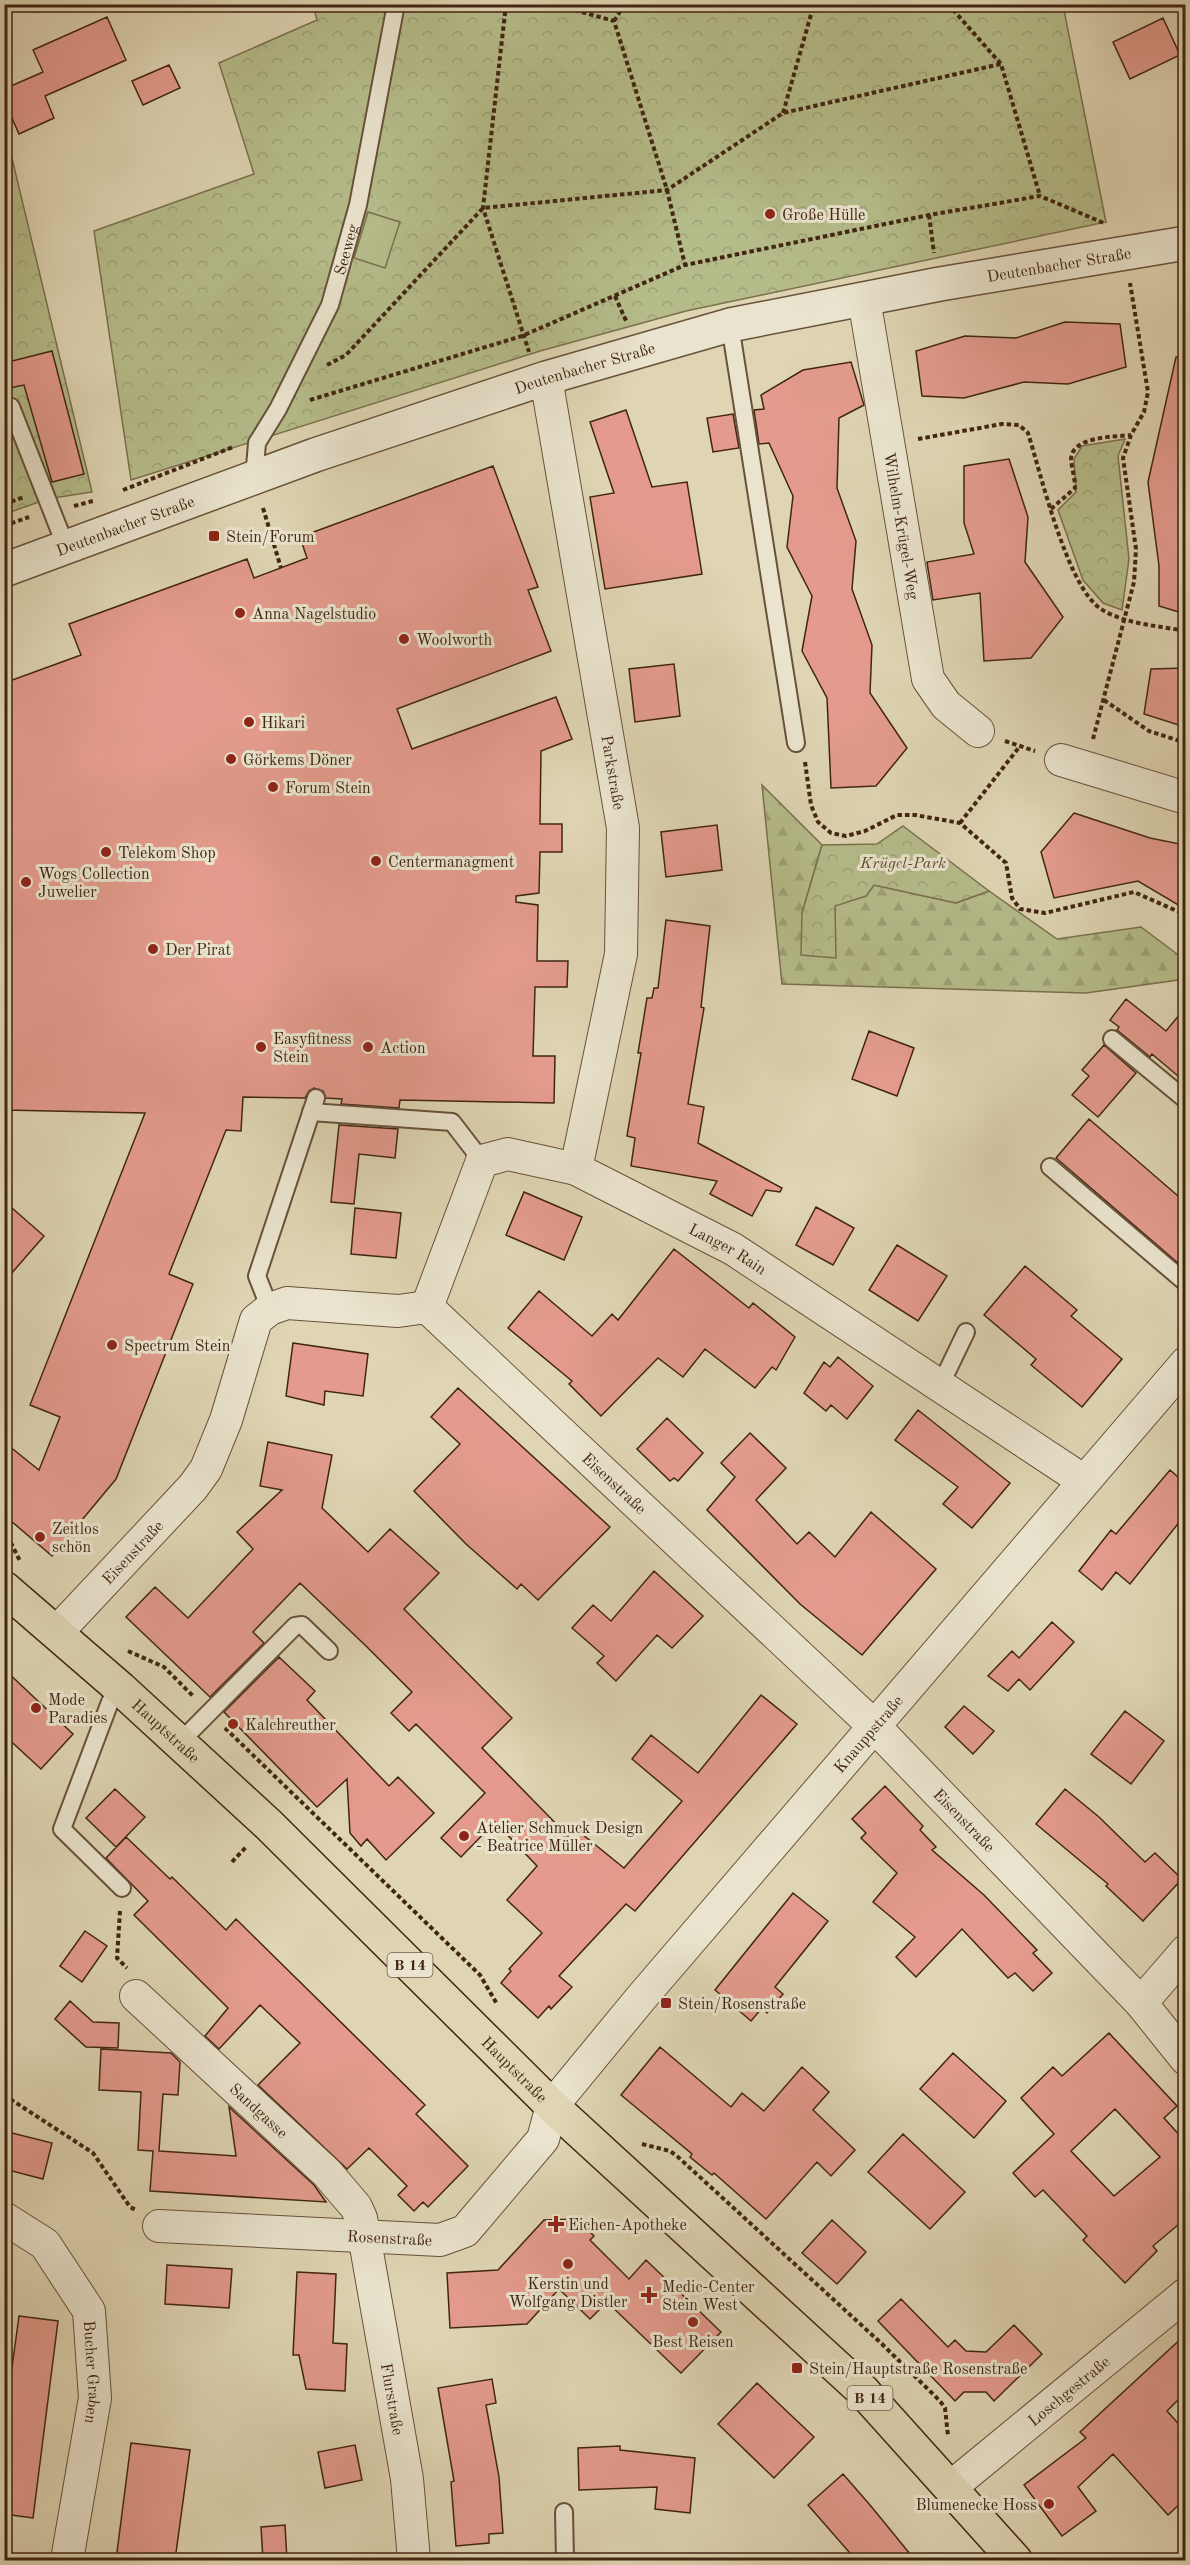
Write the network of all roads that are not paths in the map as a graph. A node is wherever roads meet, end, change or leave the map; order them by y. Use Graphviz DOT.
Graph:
graph roads {
  1 [pos="396,4"];
  2 [pos="1185,243"];
  3 [pos="864,299"];
  4 [pos="730,325"];
  5 [pos="546,378"];
  6 [pos="4,408"];
  7 [pos="254,479"];
  8 [pos="66,547"];
  9 [pos="4,570"];
  10 [pos="978,731"];
  11 [pos="796,743"];
  12 [pos="1073,763"];
  13 [pos="1185,798"];
  14 [pos="1112,1039"];
  15 [pos="1185,1100"];
  16 [pos="482,1161"];
  17 [pos="1050,1167"];
  18 [pos="576,1168"];
  19 [pos="1185,1283"];
  20 [pos="427,1307"];
  21 [pos="270,1309"];
  22 [pos="966,1332"];
  23 [pos="1185,1363"];
  24 [pos="940,1386"];
  25 [pos="1084,1481"];
  26 [pos="8,1597"];
  27 [pos="57,1632"];
  28 [pos="328,1651"];
  29 [pos="121,1689"];
  30 [pos="874,1726"];
  31 [pos="179,1743"];
  32 [pos="122,1888"];
  33 [pos="1185,1951"];
  34 [pos="136,1996"];
  35 [pos="1141,2003"];
  36 [pos="1185,2059"];
  37 [pos="552,2106"];
  38 [pos="4,2218"];
  39 [pos="159,2226"];
  40 [pos="364,2237"];
  41 [pos="1185,2294"];
  42 [pos="961,2479"];
  43 [pos="564,2512"];
  44 [pos="67,2560"];
  45 [pos="414,2560"];
  46 [pos="565,2560"];
  47 [pos="1015,2560"];
  1 -- 7 [label="lane, Seeweg"];
  2 -- 3 [label="street, Deutenbacher Straße"];
  3 -- 4 [label="street, Deutenbacher Straße"];
  3 -- 10 [label="street, Wilhelm-Krügel-Weg"];
  4 -- 5 [label="street, Deutenbacher Straße"];
  4 -- 11 [label="lane"];
  5 -- 7 [label="street, Deutenbacher Straße"];
  5 -- 18 [label="street, Parkstraße"];
  6 -- 8 [label="lane"];
  7 -- 8 [label="street, Deutenbacher Straße"];
  8 -- 9 [label="street, Deutenbacher Straße"];
  12 -- 13 [label="street"];
  14 -- 15 [label="lane"];
  16 -- 18 [label="street, Langer Rain"];
  16 -- 20 [label="street"];
  16 -- 21 [label="lane"];
  17 -- 19 [label="lane"];
  18 -- 24 [label="street, Langer Rain"];
  20 -- 21 [label="street"];
  20 -- 30 [label="street, Eisenstraße"];
  21 -- 27 [label="street, Eisenstraße"];
  22 -- 24 [label="lane"];
  23 -- 25 [label="street, Knauppstraße"];
  24 -- 25 [label="street, Langer Rain"];
  25 -- 30 [label="street, Knauppstraße"];
  26 -- 27 [label="main road, Hauptstraße / B 14"];
  27 -- 29 [label="main road, Hauptstraße / B 14"];
  28 -- 31 [label="lane"];
  29 -- 31 [label="main road, Hauptstraße / B 14"];
  29 -- 32 [label="lane"];
  30 -- 35 [label="street, Eisenstraße"];
  30 -- 37 [label="street, Knauppstraße"];
  31 -- 37 [label="main road, Hauptstraße / B 14"];
  33 -- 35 [label="street"];
  34 -- 40 [label="street, Sandgasse"];
  35 -- 36 [label="street, Eisenstraße"];
  37 -- 40 [label="street, Rosenstraße"];
  37 -- 42 [label="main road, Hauptstraße / B 14"];
  38 -- 44 [label="street, Bucher Graben"];
  39 -- 40 [label="street, Rosenstraße"];
  40 -- 45 [label="street, Flurstraße"];
  41 -- 42 [label="street, Loschgestraße"];
  42 -- 47 [label="main road, Hauptstraße / B 14"];
  43 -- 46 [label="lane"];
}
